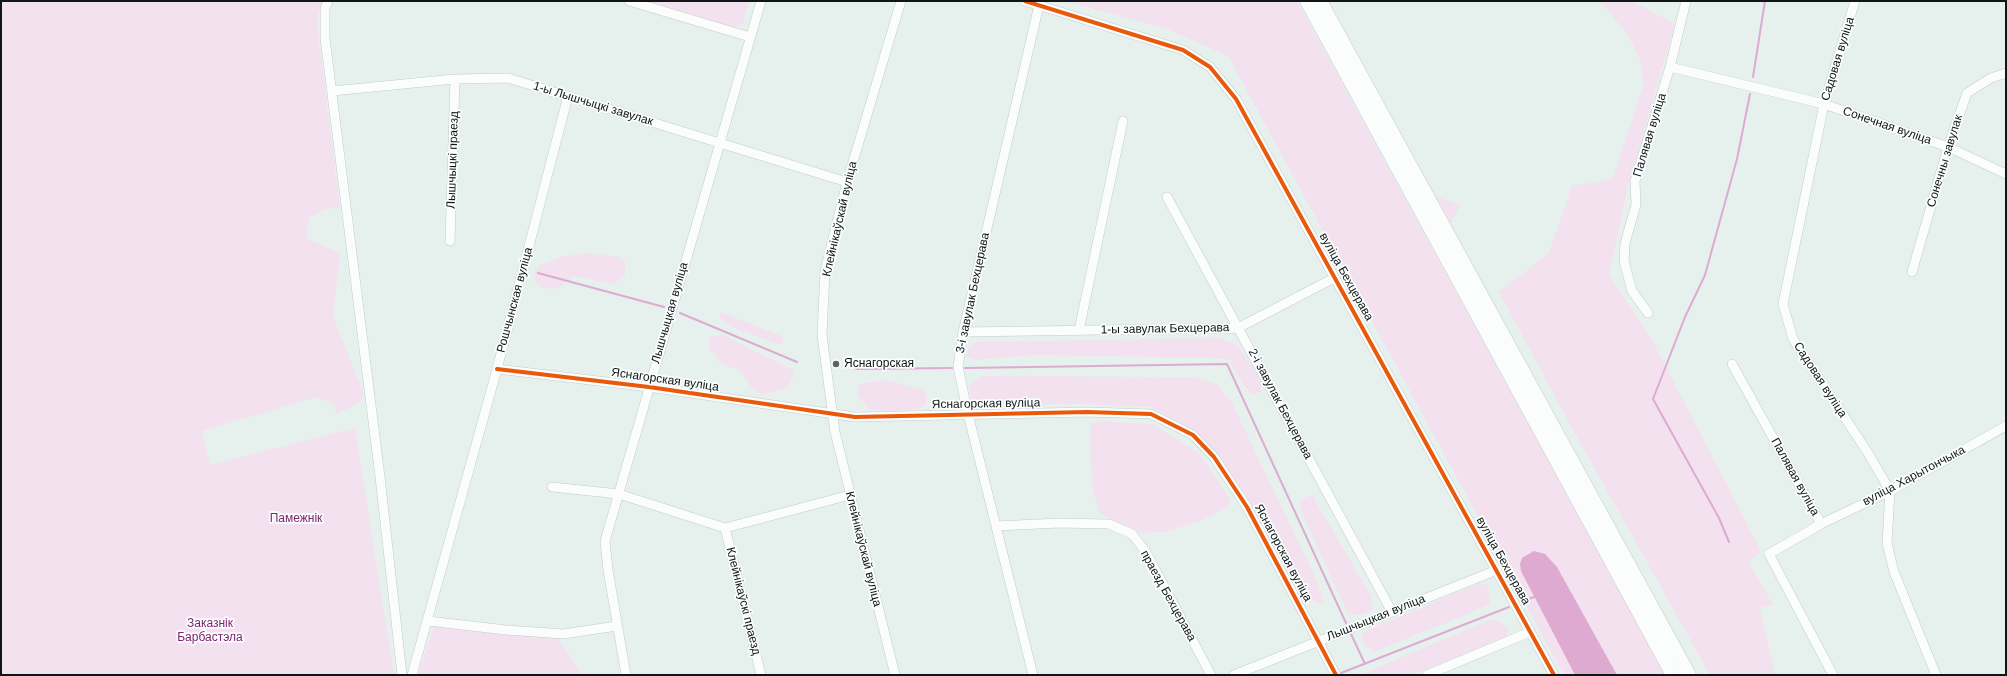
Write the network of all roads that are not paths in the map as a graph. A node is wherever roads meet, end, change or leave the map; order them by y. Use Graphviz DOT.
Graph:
graph roads {
  1 [pos="328,1"];
  2 [pos="629,1"];
  3 [pos="761,1"];
  4 [pos="900,1"];
  5 [pos="1025,1"];
  6 [pos="1307,1"];
  7 [pos="1320,1"];
  8 [pos="1686,1"];
  9 [pos="1855,1"];
  10 [pos="1039,5"];
  11 [pos="750,37"];
  12 [pos="1670,67"];
  13 [pos="2006,73"];
  14 [pos="455,79"];
  15 [pos="332,91"];
  16 [pos="568,96"];
  17 [pos="1824,104"];
  18 [pos="1123,121"];
  19 [pos="719,144"];
  20 [pos="1948,147"];
  21 [pos="2006,174"];
  22 [pos="847,182"];
  23 [pos="1167,197"];
  24 [pos="450,241"];
  25 [pos="1912,272"];
  26 [pos="1334,278"];
  27 [pos="1648,313"];
  28 [pos="1238,328"];
  29 [pos="1079,330"];
  30 [pos="963,332"];
  31 [pos="1732,364"];
  32 [pos="497,369"];
  33 [pos="649,387"];
  34 [pos="968,414"];
  35 [pos="832,415"];
  36 [pos="2006,426"];
  37 [pos="552,487"];
  38 [pos="1890,491"];
  39 [pos="619,494"];
  40 [pos="850,495"];
  41 [pos="1821,524"];
  42 [pos="996,526"];
  43 [pos="725,528"];
  44 [pos="1496,570"];
  45 [pos="1392,612"];
  46 [pos="428,621"];
  47 [pos="617,626"];
  48 [pos="1530,632"];
  49 [pos="1318,641"];
  50 [pos="402,675"];
  51 [pos="412,675"];
  52 [pos="626,675"];
  53 [pos="761,675"];
  54 [pos="895,675"];
  55 [pos="1033,675"];
  56 [pos="1211,675"];
  57 [pos="1234,675"];
  58 [pos="1336,675"];
  59 [pos="1427,675"];
  60 [pos="1554,675"];
  61 [pos="1673,675"];
  62 [pos="1689,675"];
  63 [pos="1833,675"];
  64 [pos="1936,675"];
  1 -- 15 [label="street"];
  2 -- 11 [label="street"];
  3 -- 11 [label="street, Лышчыцкая вуліца"];
  4 -- 22 [label="street, Клейнікаўскай вуліца"];
  5 -- 10 [label="street, вуліца Бехцерава"];
  6 -- 61 [label="highway"];
  7 -- 62 [label="highway"];
  8 -- 12 [label="street, Палявая вуліца"];
  9 -- 17 [label="street, Садовая вуліца"];
  10 -- 26 [label="street, вуліца Бехцерава"];
  10 -- 30 [label="street, 3-і завулак Бехцерава"];
  11 -- 19 [label="street, Лышчыцкая вуліца"];
  12 -- 17 [label="street, Сонечная вуліца"];
  12 -- 27 [label="street, Палявая вуліца"];
  13 -- 20 [label="street, Сонечны завулак"];
  14 -- 15 [label="street, 1-ы Лышчыцкі завулак"];
  14 -- 16 [label="street, 1-ы Лышчыцкі завулак"];
  14 -- 24 [label="street, Лышчыцкі праезд"];
  15 -- 50 [label="street"];
  16 -- 19 [label="street, 1-ы Лышчыцкі завулак"];
  16 -- 32 [label="street, Рошчынская вуліца"];
  17 -- 20 [label="street, Сонечная вуліца"];
  17 -- 38 [label="street, Садовая вуліца"];
  18 -- 29 [label="street"];
  19 -- 22 [label="street, 1-ы Лышчыцкі завулак"];
  19 -- 33 [label="street, Лышчыцкая вуліца"];
  20 -- 21 [label="street, Сонечная вуліца"];
  20 -- 25 [label="street, Сонечны завулак"];
  22 -- 35 [label="street, Клейнікаўскай вуліца"];
  23 -- 28 [label="street, 2-і завулак Бехцерава"];
  26 -- 28 [label="street, 1-ы завулак Бехцерава"];
  26 -- 44 [label="street, вуліца Бехцерава"];
  28 -- 29 [label="street, 1-ы завулак Бехцерава"];
  28 -- 45 [label="street, 2-і завулак Бехцерава"];
  29 -- 30 [label="street, 1-ы завулак Бехцерава"];
  30 -- 34 [label="street, 3-і завулак Бехцерава"];
  31 -- 41 [label="street, Палявая вуліца"];
  32 -- 33 [label="street, Яснагорская вуліца"];
  32 -- 46 [label="street, Рошчынская вуліца"];
  33 -- 35 [label="street, Яснагорская вуліца"];
  33 -- 39 [label="street, Лышчыцкая вуліца"];
  34 -- 35 [label="street, Яснагорская вуліца"];
  34 -- 42 [label="street, 3-і завулак Бехцерава"];
  34 -- 49 [label="street, Яснагорская вуліца"];
  35 -- 40 [label="street, Клейнікаўскай вуліца"];
  36 -- 38 [label="street, вуліца Харытончыка"];
  37 -- 39 [label="street"];
  38 -- 41 [label="street, вуліца Харытончыка"];
  38 -- 64 [label="street"];
  39 -- 43 [label="street"];
  39 -- 47 [label="street, Лышчыцкая вуліца"];
  40 -- 43 [label="street"];
  40 -- 54 [label="street, Клейнікаўскай вуліца"];
  41 -- 63 [label="street, Палявая вуліца"];
  42 -- 55 [label="street, 3-і завулак Бехцерава"];
  42 -- 56 [label="street, праезд Бехцерава"];
  43 -- 53 [label="street, Клейнікаўскі праезд"];
  44 -- 45 [label="street, Лышчыцкая вуліца"];
  44 -- 48 [label="street, вуліца Бехцерава"];
  45 -- 49 [label="street, Лышчыцкая вуліца"];
  46 -- 47 [label="street"];
  46 -- 51 [label="street, Рошчынская вуліца"];
  47 -- 52 [label="street, Лышчыцкая вуліца"];
  48 -- 59 [label="street"];
  48 -- 60 [label="street, вуліца Бехцерава"];
  49 -- 57 [label="street, Лышчыцкая вуліца"];
  49 -- 58 [label="street, Яснагорская вуліца"];
}
